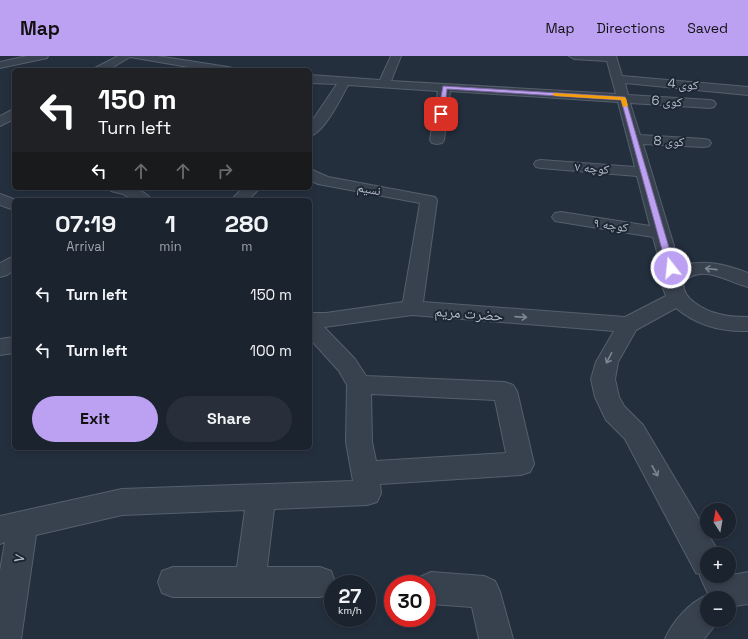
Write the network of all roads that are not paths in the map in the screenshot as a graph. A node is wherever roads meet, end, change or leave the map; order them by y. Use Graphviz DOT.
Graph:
graph roads {
  1 [pos="43,56"];
  2 [pos="126,56"];
  3 [pos="135,56"];
  4 [pos="396,56"];
  5 [pos="574,56"];
  6 [pos="611,57"];
  7 [pos="0,65"];
  8 [pos="187,67"];
  9 [pos="103,68"];
  10 [pos="201,68"];
  11 [pos="312,79"];
  12 [pos="618,79"];
  13 [pos="345,81"];
  14 [pos="384,84"];
  15 [pos="444,87"];
  16 [pos="748,91"];
  17 [pos="623,98"];
  18 [pos="710,104"];
  19 [pos="12,114"];
  20 [pos="0,122"];
  21 [pos="312,130"];
  22 [pos="437,140"];
  23 [pos="634,140"];
  24 [pos="704,143"];
  25 [pos="541,164"];
  26 [pos="644,172"];
  27 [pos="312,175"];
  28 [pos="126,190"];
  29 [pos="129,190"];
  30 [pos="250,190"];
  31 [pos="117,198"];
  32 [pos="141,198"];
  33 [pos="241,198"];
  34 [pos="0,199"];
  35 [pos="12,204"];
  36 [pos="561,217"];
  37 [pos="661,233"];
  38 [pos="12,263"];
  39 [pos="0,271"];
  40 [pos="748,281"];
  41 [pos="676,289"];
  42 [pos="412,308"];
  43 [pos="312,320"];
  44 [pos="628,325"];
  45 [pos="744,327"];
  46 [pos="312,328"];
  47 [pos="12,345"];
  48 [pos="0,347"];
  49 [pos="359,385"];
  50 [pos="366,473"];
  51 [pos="261,497"];
  52 [pos="12,528"];
  53 [pos="700,550"];
  54 [pos="173,582"];
  55 [pos="250,582"];
  56 [pos="320,582"];
  57 [pos="436,588"];
  58 [pos="700,618"];
  59 [pos="4,639"];
  60 [pos="496,639"];
  61 [pos="682,639"];
  1 -- 7 [label="street"];
  2 -- 9 [label="street"];
  3 -- 8 [label="street"];
  4 -- 14 [label="street"];
  5 -- 6 [label="street"];
  6 -- 12 [label="street"];
  8 -- 10 [label="street"];
  11 -- 13 [label="street, کوی 6"];
  12 -- 16 [label="street, کوی 4"];
  12 -- 17 [label="street"];
  13 -- 14 [label="street, کوی 6"];
  13 -- 21 [label="street"];
  14 -- 15 [label="street, کوی 6"];
  15 -- 17 [label="street, کوی 6"];
  15 -- 22 [label="street"];
  17 -- 18 [label="street, کوی 6"];
  17 -- 23 [label="street"];
  19 -- 20 [label="street"];
  23 -- 24 [label="street, کوی 8"];
  23 -- 26 [label="street"];
  25 -- 26 [label="street, کوچه ۷"];
  26 -- 37 [label="street"];
  27 -- 42 [label="street, نسیم"];
  28 -- 31 [label="street"];
  29 -- 32 [label="street"];
  30 -- 33 [label="street"];
  34 -- 35 [label="street"];
  36 -- 37 [label="street, کوچه ۹"];
  37 -- 41 [label="street"];
  38 -- 39 [label="street"];
  40 -- 41 [label="street, one-way"];
  41 -- 44 [label="street"];
  41 -- 45 [label="street"];
  42 -- 43 [label="street, حضرت مریم"];
  42 -- 44 [label="street, حضرت مریم, one-way"];
  44 -- 53 [label="street, one-way"];
  46 -- 49 [label="street"];
  47 -- 48 [label="street"];
  49 -- 50 [label="street"];
  49 -- 50 [label="street"];
  50 -- 51 [label="street"];
  51 -- 52 [label="street"];
  51 -- 55 [label="street"];
  52 -- 59 [label="street, ۷"];
  54 -- 55 [label="street"];
  55 -- 56 [label="street"];
  57 -- 60 [label="street"];
  58 -- 61 [label="street"];
}
